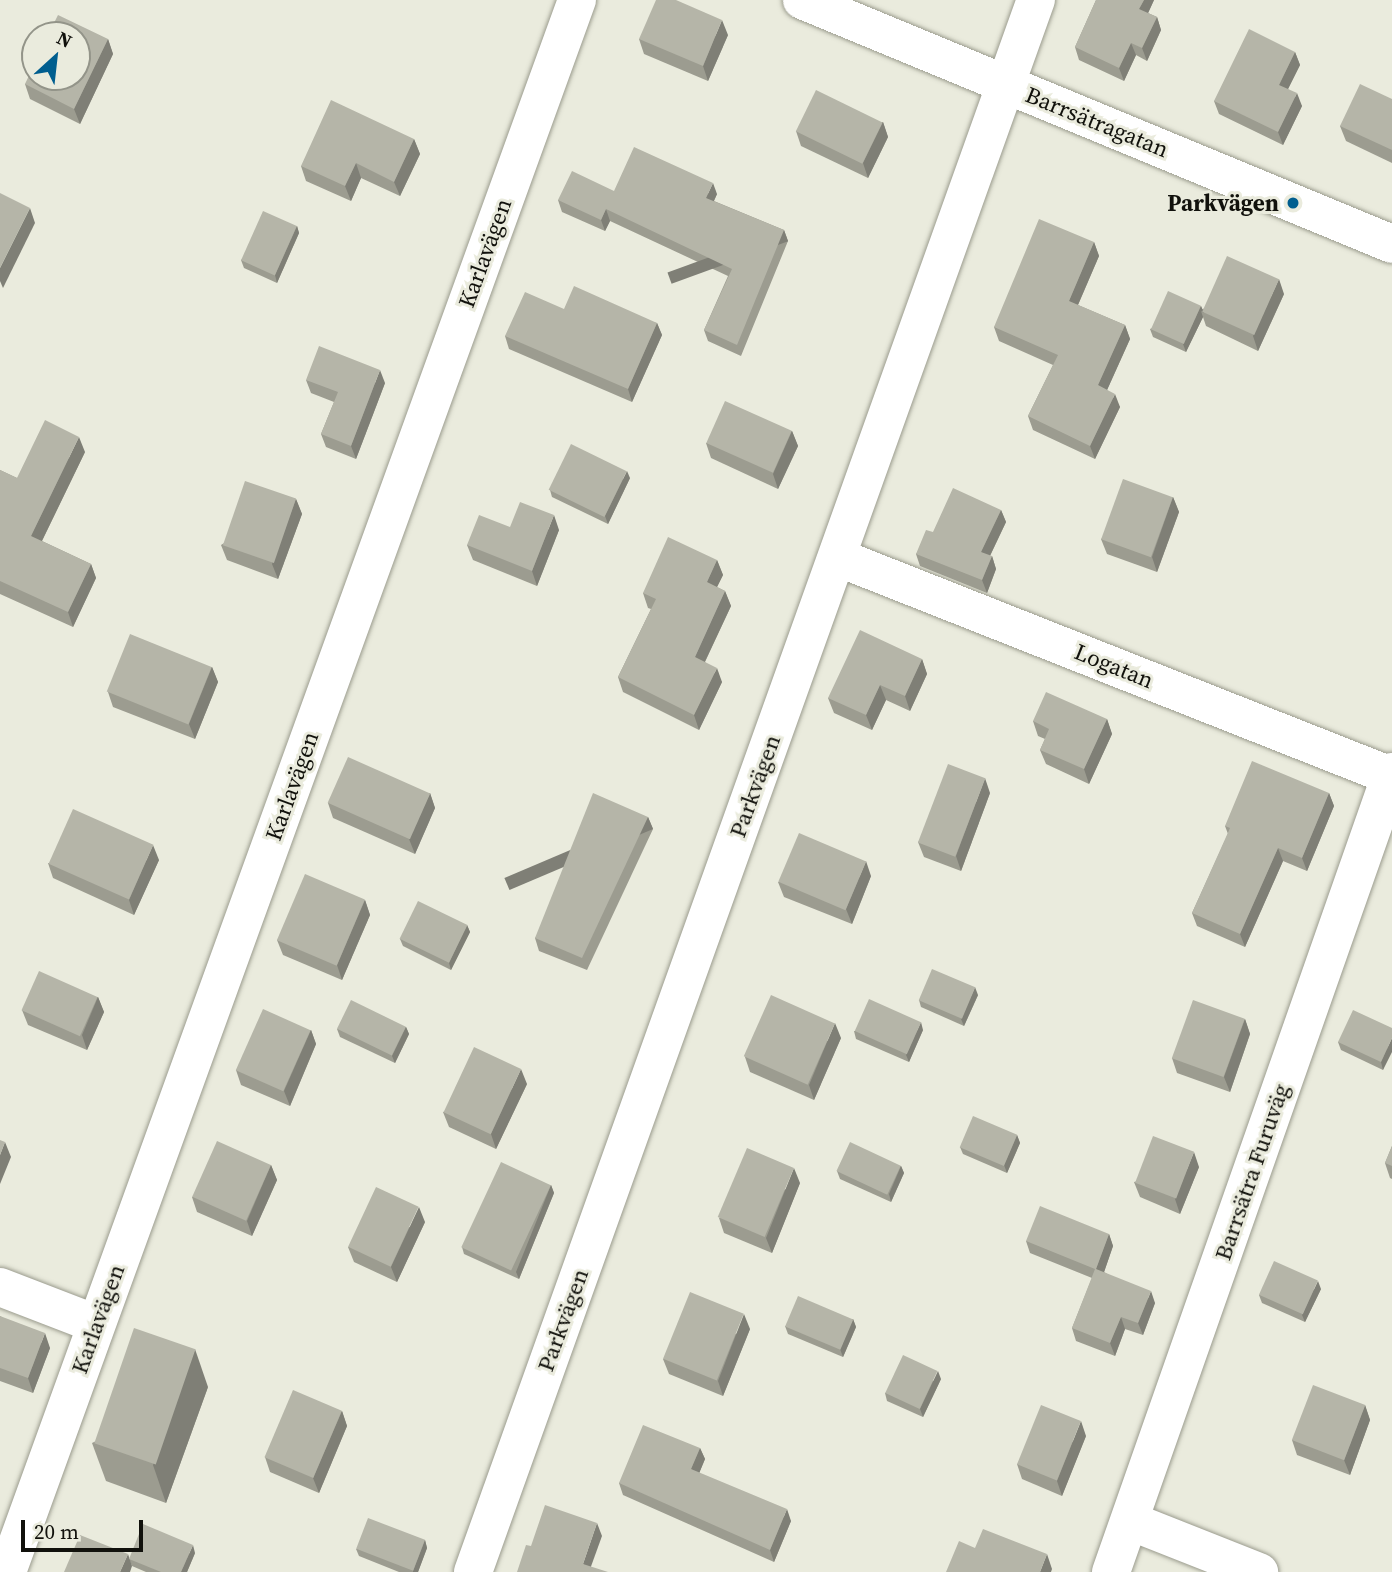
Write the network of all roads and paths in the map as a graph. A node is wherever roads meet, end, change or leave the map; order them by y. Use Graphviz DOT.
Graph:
graph roads {
  1 [pos="577,0"];
  2 [pos="802,0"];
  3 [pos="1036,0"];
  4 [pos="1004,83"];
  5 [pos="1392,244"];
  6 [pos="837,557"];
  7 [pos="1391,774"];
  8 [pos="0,1287"];
  9 [pos="96,1324"];
  10 [pos="14,1507"];
  11 [pos="1130,1521"];
  12 [pos="7,1572"];
  13 [pos="473,1572"];
  14 [pos="1111,1572"];
  15 [pos="1259,1572"];
  1 -- 9 [label="street, Karlavägen"];
  2 -- 4 [label="street, Barrsätragatan"];
  3 -- 4 [label="street, Parkvägen"];
  4 -- 5 [label="street, Barrsätragatan"];
  4 -- 6 [label="street, Parkvägen"];
  6 -- 7 [label="street, Logatan"];
  6 -- 13 [label="street, Parkvägen"];
  7 -- 11 [label="street, Barrsätra Furuväg"];
  8 -- 9 [label="street"];
  9 -- 10 [label="street, Karlavägen"];
  10 -- 12 [label="street, Karlavägen"];
  11 -- 14 [label="street, Barrsätra Furuväg"];
  11 -- 15 [label="street"];
}
